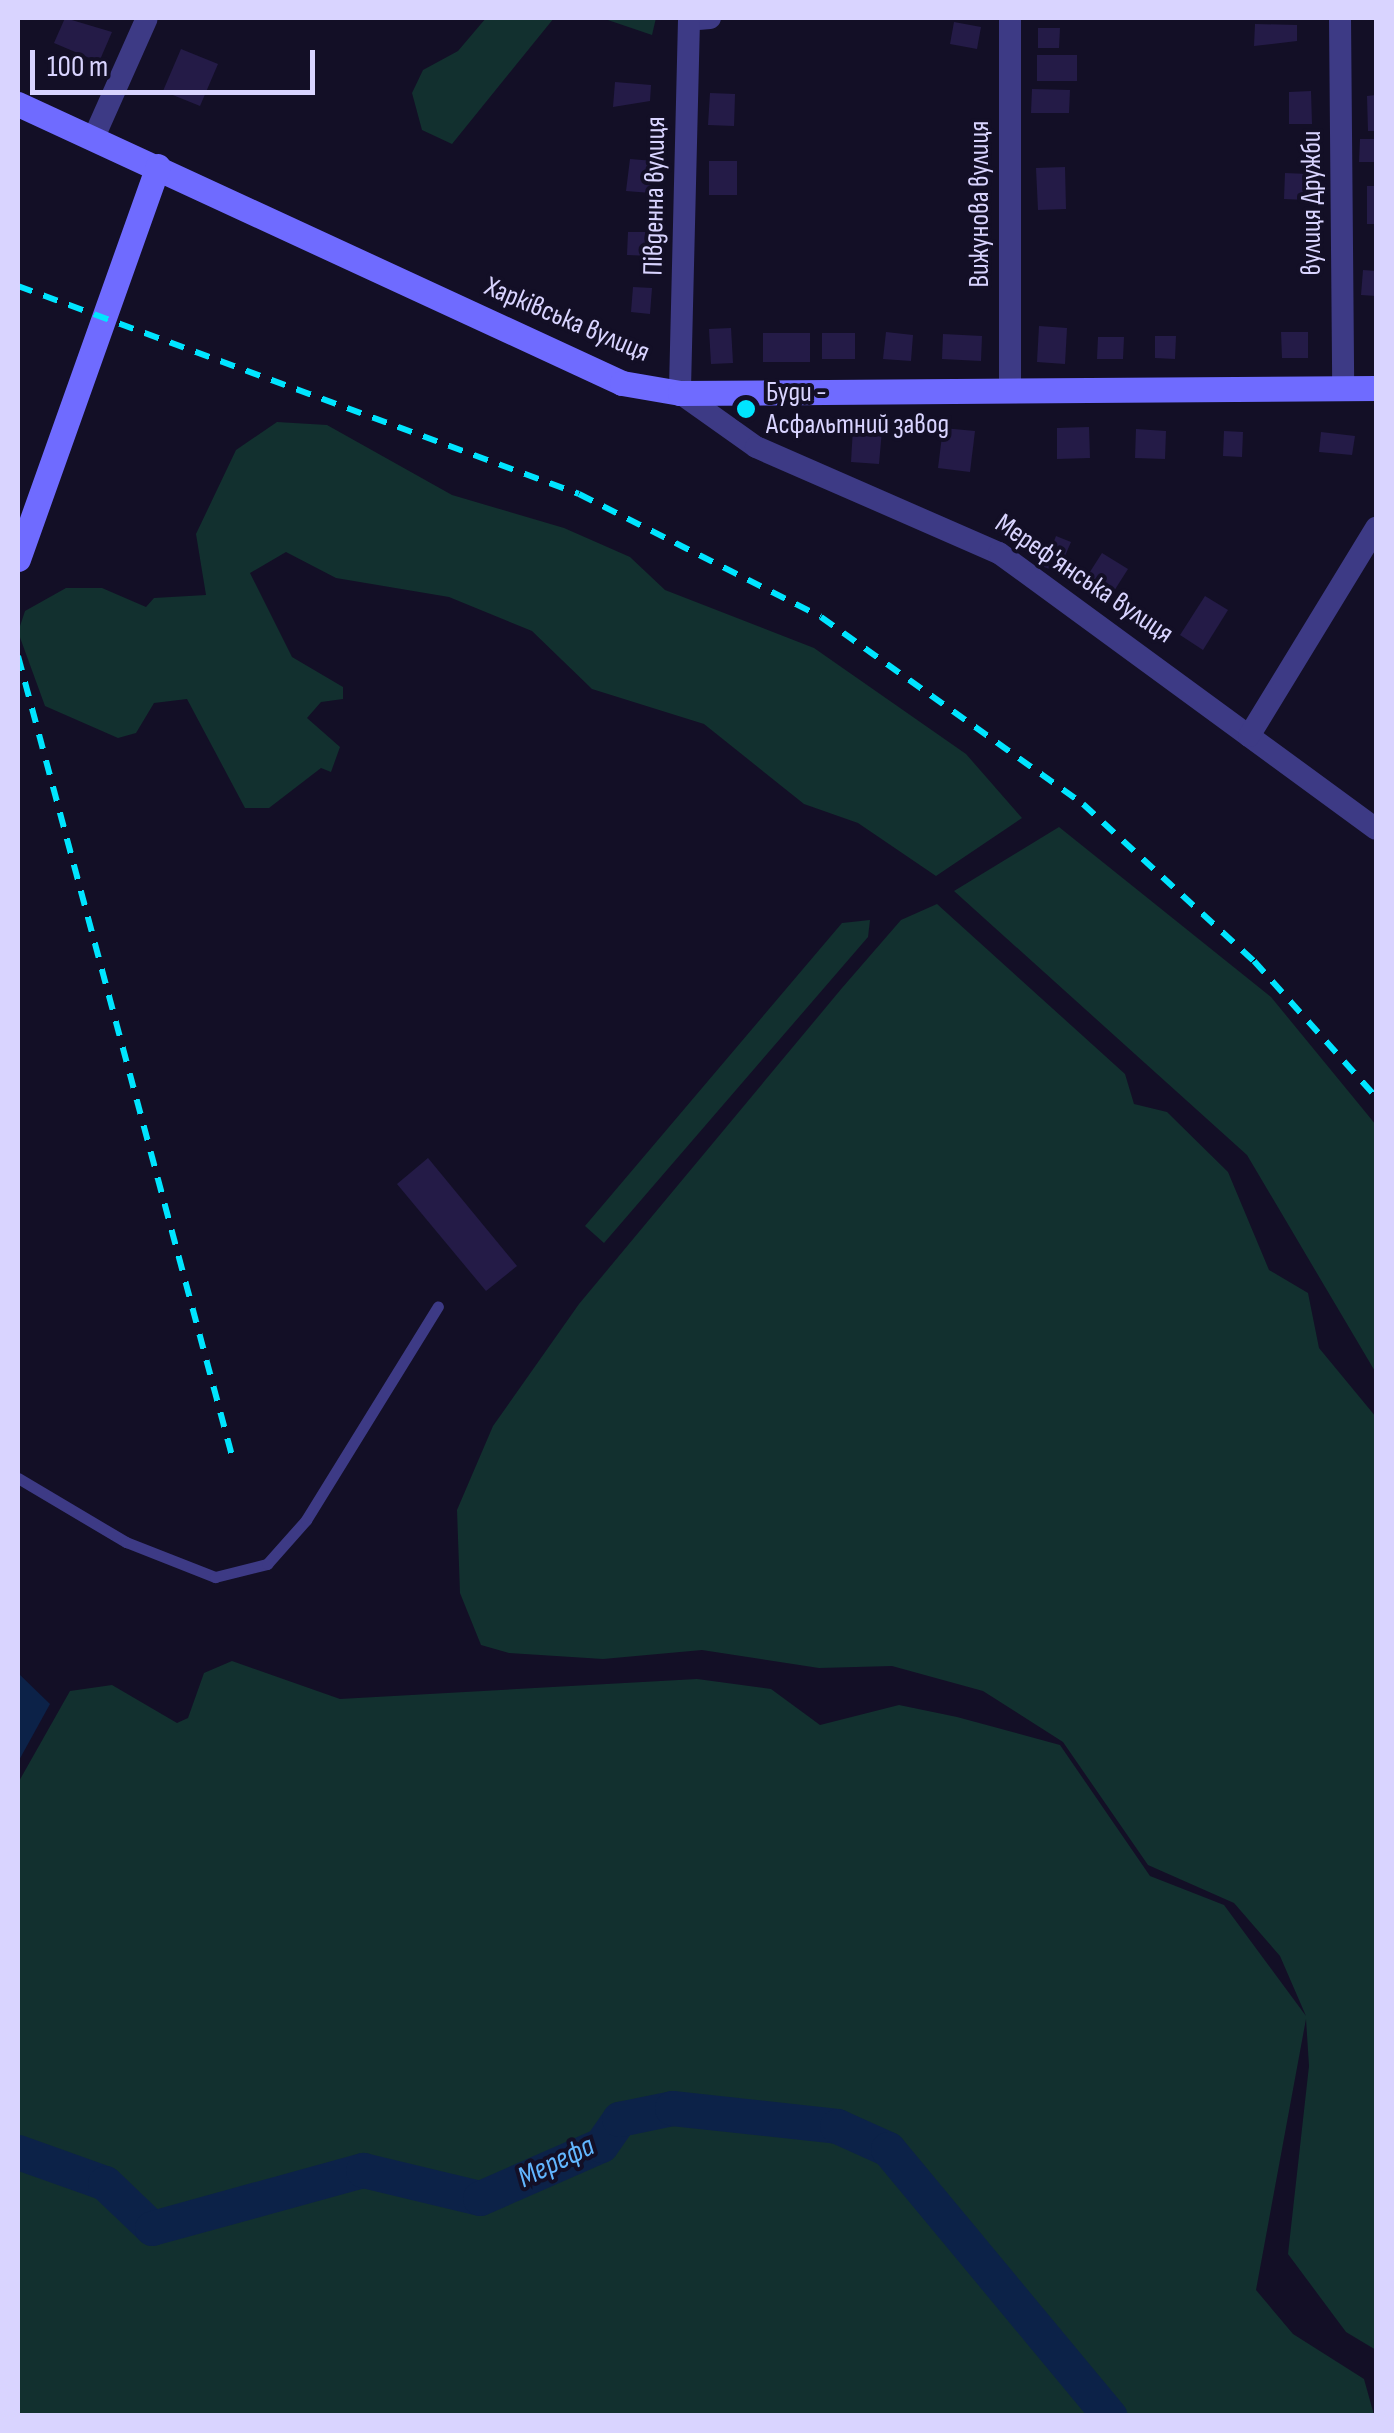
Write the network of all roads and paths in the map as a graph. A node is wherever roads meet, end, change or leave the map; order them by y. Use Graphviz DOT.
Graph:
graph roads {
  1 [pos="147,18"];
  2 [pos="710,18"];
  3 [pos="1010,18"];
  4 [pos="1340,18"];
  5 [pos="18,104"];
  6 [pos="94,137"];
  7 [pos="158,166"];
  8 [pos="1343,388"];
  9 [pos="1376,388"];
  10 [pos="1010,391"];
  11 [pos="680,393"];
  12 [pos="1376,528"];
  13 [pos="18,559"];
  14 [pos="1249,736"];
  15 [pos="1376,828"];
  16 [pos="438,1306"];
  17 [pos="18,1478"];
  1 -- 6 [label="street"];
  2 -- 11 [label="street, Південна вулиця"];
  3 -- 10 [label="street, Вижунова вулиця"];
  4 -- 8 [label="street, вулиця Дружби"];
  5 -- 6 [label="street, Харківська вулиця"];
  6 -- 7 [label="street, Харківська вулиця"];
  7 -- 11 [label="street, Харківська вулиця"];
  7 -- 13 [label="street"];
  8 -- 9 [label="street, Харківська вулиця"];
  8 -- 10 [label="street, Харківська вулиця"];
  10 -- 11 [label="street, Харківська вулиця"];
  11 -- 14 [label="street, Мереф'янська вулиця"];
  12 -- 14 [label="street"];
  14 -- 15 [label="street, Мереф'янська вулиця"];
  16 -- 17 [label="lane"];
}
